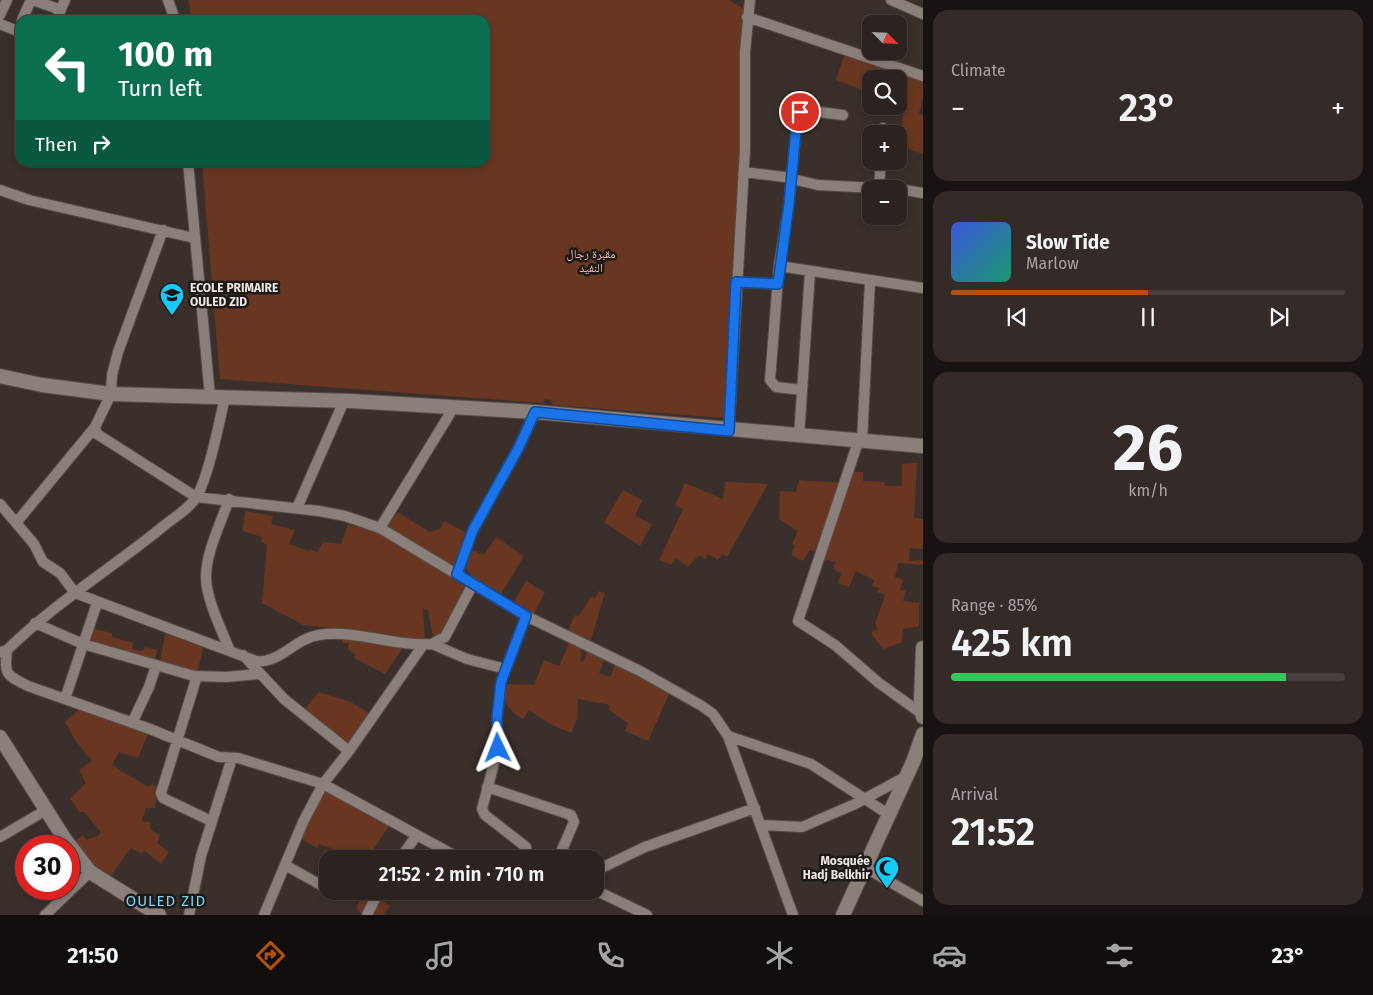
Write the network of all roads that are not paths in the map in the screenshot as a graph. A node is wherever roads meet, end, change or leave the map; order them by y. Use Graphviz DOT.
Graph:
graph roads {
  1 [pos="7,0"];
  2 [pos="32,0"];
  3 [pos="66,0"];
  4 [pos="168,0"];
  5 [pos="750,0"];
  6 [pos="891,0"];
  7 [pos="923,14"];
  8 [pos="0,15"];
  9 [pos="24,15"];
  10 [pos="59,15"];
  11 [pos="173,15"];
  12 [pos="747,17"];
  13 [pos="0,24"];
  14 [pos="15,29"];
  15 [pos="923,76"];
  16 [pos="843,115"];
  17 [pos="188,167"];
  18 [pos="744,172"];
  19 [pos="791,178"];
  20 [pos="862,187"];
  21 [pos="0,190"];
  22 [pos="907,191"];
  23 [pos="923,193"];
  24 [pos="163,230"];
  25 [pos="194,238"];
  26 [pos="779,266"];
  27 [pos="810,271"];
  28 [pos="870,280"];
  29 [pos="736,282"];
  30 [pos="778,284"];
  31 [pos="923,288"];
  32 [pos="0,376"];
  33 [pos="802,390"];
  34 [pos="111,394"];
  35 [pos="210,396"];
  36 [pos="225,397"];
  37 [pos="344,401"];
  38 [pos="454,407"];
  39 [pos="535,412"];
  40 [pos="95,427"];
  41 [pos="729,431"];
  42 [pos="799,437"];
  43 [pos="860,442"];
  44 [pos="923,446"];
  45 [pos="196,497"];
  46 [pos="229,500"];
  47 [pos="0,504"];
  48 [pos="297,508"];
  49 [pos="16,523"];
  50 [pos="380,528"];
  51 [pos="457,574"];
  52 [pos="473,584"];
  53 [pos="75,593"];
  54 [pos="97,602"];
  55 [pos="526,616"];
  56 [pos="35,623"];
  57 [pos="83,644"];
  58 [pos="427,644"];
  59 [pos="923,648"];
  60 [pos="230,650"];
  61 [pos="4,651"];
  62 [pos="243,655"];
  63 [pos="156,666"];
  64 [pos="506,668"];
  65 [pos="258,674"];
  66 [pos="197,676"];
  67 [pos="65,699"];
  68 [pos="922,716"];
  69 [pos="132,723"];
  70 [pos="923,734"];
  71 [pos="728,736"];
  72 [pos="0,737"];
  73 [pos="178,740"];
  74 [pos="349,751"];
  75 [pos="232,758"];
  76 [pos="918,762"];
  77 [pos="906,776"];
  78 [pos="322,784"];
  79 [pos="487,787"];
  80 [pos="866,799"];
  81 [pos="755,808"];
  82 [pos="46,810"];
  83 [pos="888,814"];
  84 [pos="211,821"];
  85 [pos="761,825"];
  86 [pos="416,836"];
  87 [pos="0,837"];
  88 [pos="406,850"];
  89 [pos="443,850"];
  90 [pos="526,850"];
  91 [pos="562,850"];
  92 [pos="285,865"];
  93 [pos="604,867"];
  94 [pos="864,867"];
  95 [pos="90,872"];
  96 [pos="319,884"];
  97 [pos="604,894"];
  98 [pos="374,900"];
  99 [pos="923,901"];
  100 [pos="45,915"];
  101 [pos="159,915"];
  102 [pos="189,915"];
  103 [pos="264,915"];
  104 [pos="367,915"];
  105 [pos="647,915"];
  106 [pos="793,915"];
  107 [pos="843,915"];
  1 -- 8 [label="street"];
  2 -- 9 [label="street"];
  2 -- 10 [label="street"];
  3 -- 10 [label="street"];
  4 -- 11 [label="street"];
  5 -- 12 [label="street"];
  6 -- 7 [label="street"];
  12 -- 15 [label="street"];
  12 -- 18 [label="street"];
  13 -- 14 [label="street"];
  16 -- 19 [label="street"];
  17 -- 25 [label="street"];
  18 -- 19 [label="street"];
  18 -- 29 [label="street"];
  19 -- 20 [label="street"];
  19 -- 26 [label="street"];
  21 -- 24 [label="street"];
  22 -- 23 [label="street"];
  24 -- 25 [label="street"];
  24 -- 34 [label="street"];
  25 -- 35 [label="street"];
  26 -- 27 [label="street"];
  26 -- 30 [label="street"];
  27 -- 28 [label="street"];
  27 -- 33 [label="street"];
  28 -- 31 [label="street"];
  28 -- 43 [label="street"];
  29 -- 30 [label="street"];
  29 -- 41 [label="street"];
  30 -- 33 [label="street"];
  32 -- 34 [label="street"];
  33 -- 42 [label="street"];
  34 -- 35 [label="street"];
  34 -- 40 [label="street"];
  35 -- 36 [label="street"];
  36 -- 37 [label="street"];
  36 -- 45 [label="street"];
  37 -- 38 [label="street"];
  37 -- 48 [label="street"];
  38 -- 39 [label="street"];
  38 -- 50 [label="street"];
  39 -- 41 [label="street"];
  39 -- 51 [label="street"];
  40 -- 45 [label="street"];
  40 -- 49 [label="street"];
  41 -- 42 [label="street"];
  42 -- 43 [label="street"];
  43 -- 44 [label="street"];
  43 -- 68 [label="street"];
  45 -- 46 [label="street"];
  45 -- 53 [label="street"];
  46 -- 48 [label="street"];
  46 -- 60 [label="street"];
  47 -- 49 [label="street"];
  48 -- 50 [label="street"];
  49 -- 53 [label="street"];
  50 -- 51 [label="street"];
  51 -- 52 [label="street"];
  52 -- 55 [label="street"];
  52 -- 58 [label="street"];
  53 -- 54 [label="street"];
  53 -- 56 [label="street"];
  54 -- 57 [label="street"];
  54 -- 60 [label="street"];
  55 -- 64 [label="street"];
  55 -- 71 [label="street"];
  56 -- 57 [label="street"];
  56 -- 61 [label="street"];
  57 -- 63 [label="street"];
  57 -- 67 [label="street"];
  58 -- 62 [label="street"];
  58 -- 64 [label="street"];
  58 -- 74 [label="street"];
  59 -- 68 [label="street"];
  60 -- 62 [label="street"];
  61 -- 67 [label="street"];
  62 -- 65 [label="street"];
  63 -- 66 [label="street"];
  63 -- 69 [label="street"];
  64 -- 79 [label="street"];
  65 -- 66 [label="street"];
  65 -- 74 [label="street"];
  66 -- 73 [label="street"];
  67 -- 69 [label="street"];
  69 -- 73 [label="street"];
  70 -- 76 [label="street"];
  71 -- 80 [label="street"];
  71 -- 81 [label="street"];
  72 -- 82 [label="street"];
  73 -- 75 [label="street"];
  73 -- 84 [label="street"];
  74 -- 78 [label="street"];
  75 -- 78 [label="street"];
  75 -- 84 [label="street"];
  76 -- 77 [label="street"];
  77 -- 80 [label="street"];
  77 -- 83 [label="street"];
  78 -- 86 [label="street"];
  78 -- 92 [label="street"];
  79 -- 90 [label="street"];
  79 -- 91 [label="street"];
  80 -- 83 [label="street"];
  80 -- 85 [label="street"];
  81 -- 85 [label="street"];
  81 -- 93 [label="street"];
  82 -- 87 [label="street"];
  82 -- 95 [label="street"];
  83 -- 94 [label="street"];
  84 -- 102 [label="street"];
  85 -- 106 [label="street"];
  86 -- 88 [label="street"];
  86 -- 89 [label="street"];
  92 -- 96 [label="street"];
  92 -- 103 [label="street"];
  94 -- 99 [label="street"];
  94 -- 107 [label="street"];
  95 -- 100 [label="street"];
  95 -- 101 [label="street"];
  97 -- 105 [label="street"];
  98 -- 104 [label="street"];
}
